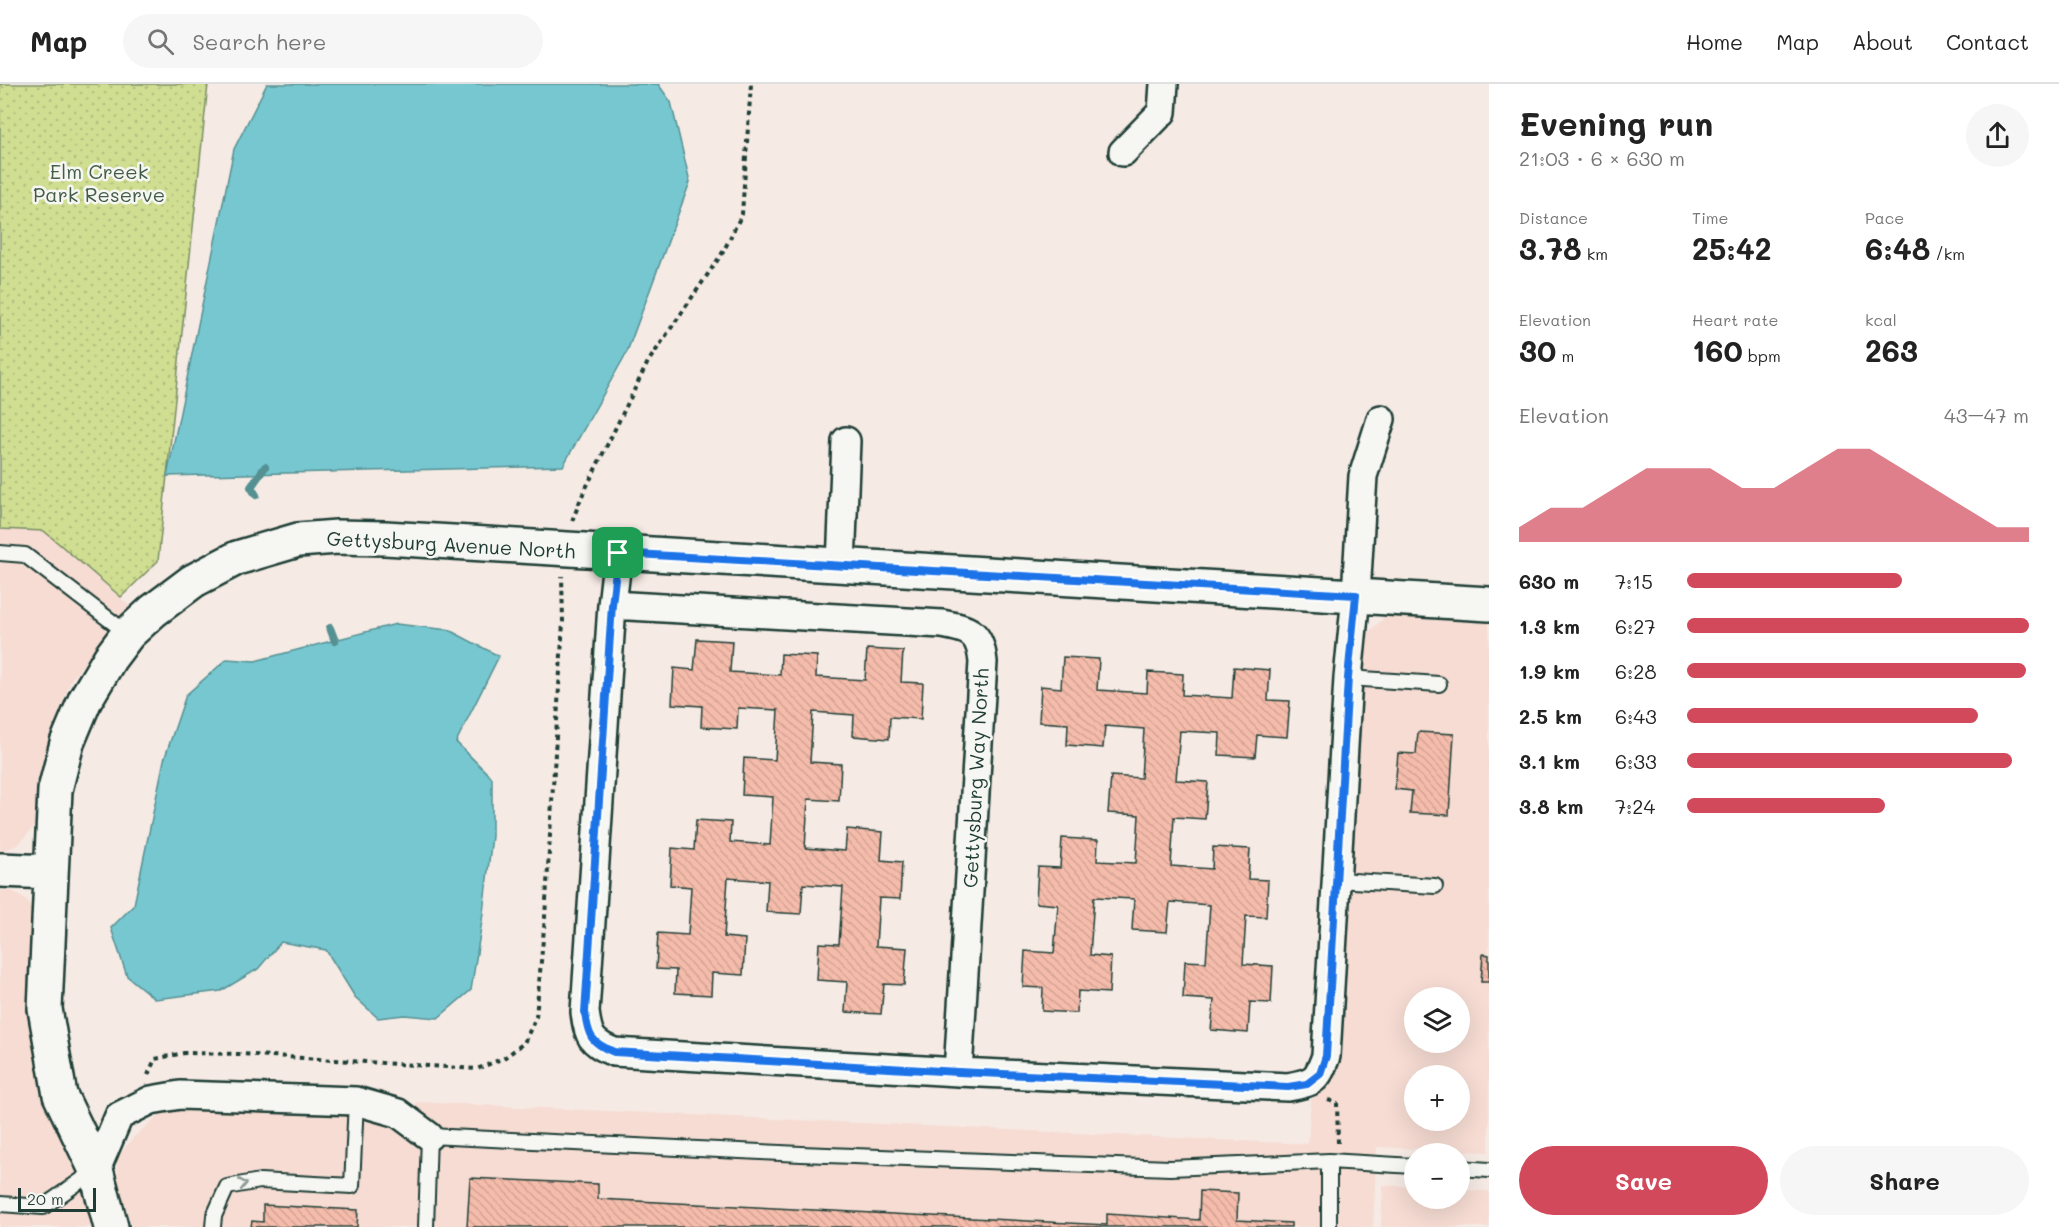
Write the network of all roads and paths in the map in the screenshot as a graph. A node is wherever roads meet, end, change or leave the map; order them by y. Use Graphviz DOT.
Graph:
graph roads {
  1 [pos="751,84"];
  2 [pos="1164,84"];
  3 [pos="1123,152"];
  4 [pos="1381,419"];
  5 [pos="846,441"];
  6 [pos="564,550"];
  7 [pos="0,553"];
  8 [pos="618,553"];
  9 [pos="841,565"];
  10 [pos="1356,595"];
  11 [pos="1489,604"];
  12 [pos="612,605"];
  13 [pos="128,634"];
  14 [pos="1348,678"];
  15 [pos="1439,684"];
  16 [pos="0,870"];
  17 [pos="51,872"];
  18 [pos="1337,880"];
  19 [pos="1435,886"];
  20 [pos="958,1072"];
  21 [pos="1307,1084"];
  22 [pos="151,1100"];
  23 [pos="356,1101"];
  24 [pos="429,1136"];
  25 [pos="1334,1161"];
  26 [pos="1404,1165"];
  27 [pos="1470,1169"];
  28 [pos="96,1170"];
  29 [pos="1489,1170"];
  30 [pos="0,1204"];
  31 [pos="111,1227"];
  32 [pos="213,1227"];
  33 [pos="426,1227"];
  34 [pos="1329,1227"];
  1 -- 6 [label="path"];
  2 -- 3 [label="street"];
  4 -- 10 [label="street"];
  5 -- 9 [label="street"];
  6 -- 8 [label="street, Gettysburg Avenue North"];
  6 -- 13 [label="street, Gettysburg Avenue North"];
  6 -- 22 [label="path"];
  7 -- 13 [label="lane"];
  8 -- 9 [label="street, Gettysburg Avenue North"];
  8 -- 12 [label="street"];
  9 -- 10 [label="street, Gettysburg Avenue North"];
  10 -- 11 [label="street, Gettysburg Avenue North"];
  10 -- 14 [label="street"];
  12 -- 20 [label="street, Gettysburg Way North"];
  12 -- 20 [label="street"];
  13 -- 17 [label="street, Gettysburg Avenue North"];
  14 -- 15 [label="lane"];
  14 -- 18 [label="street"];
  16 -- 17 [label="street"];
  17 -- 28 [label="street, Gettysburg Avenue North"];
  18 -- 19 [label="lane"];
  18 -- 21 [label="street"];
  20 -- 21 [label="street"];
  21 -- 25 [label="path"];
  22 -- 23 [label="street"];
  22 -- 28 [label="street"];
  23 -- 24 [label="street"];
  32 -- 23 [label="lane, one-way"];
  24 -- 25 [label="lane"];
  24 -- 33 [label="lane"];
  25 -- 26 [label="lane"];
  25 -- 34 [label="lane"];
  27 -- 29 [label="lane"];
  28 -- 30 [label="lane"];
  28 -- 31 [label="street, Gettysburg Avenue North"];
}
